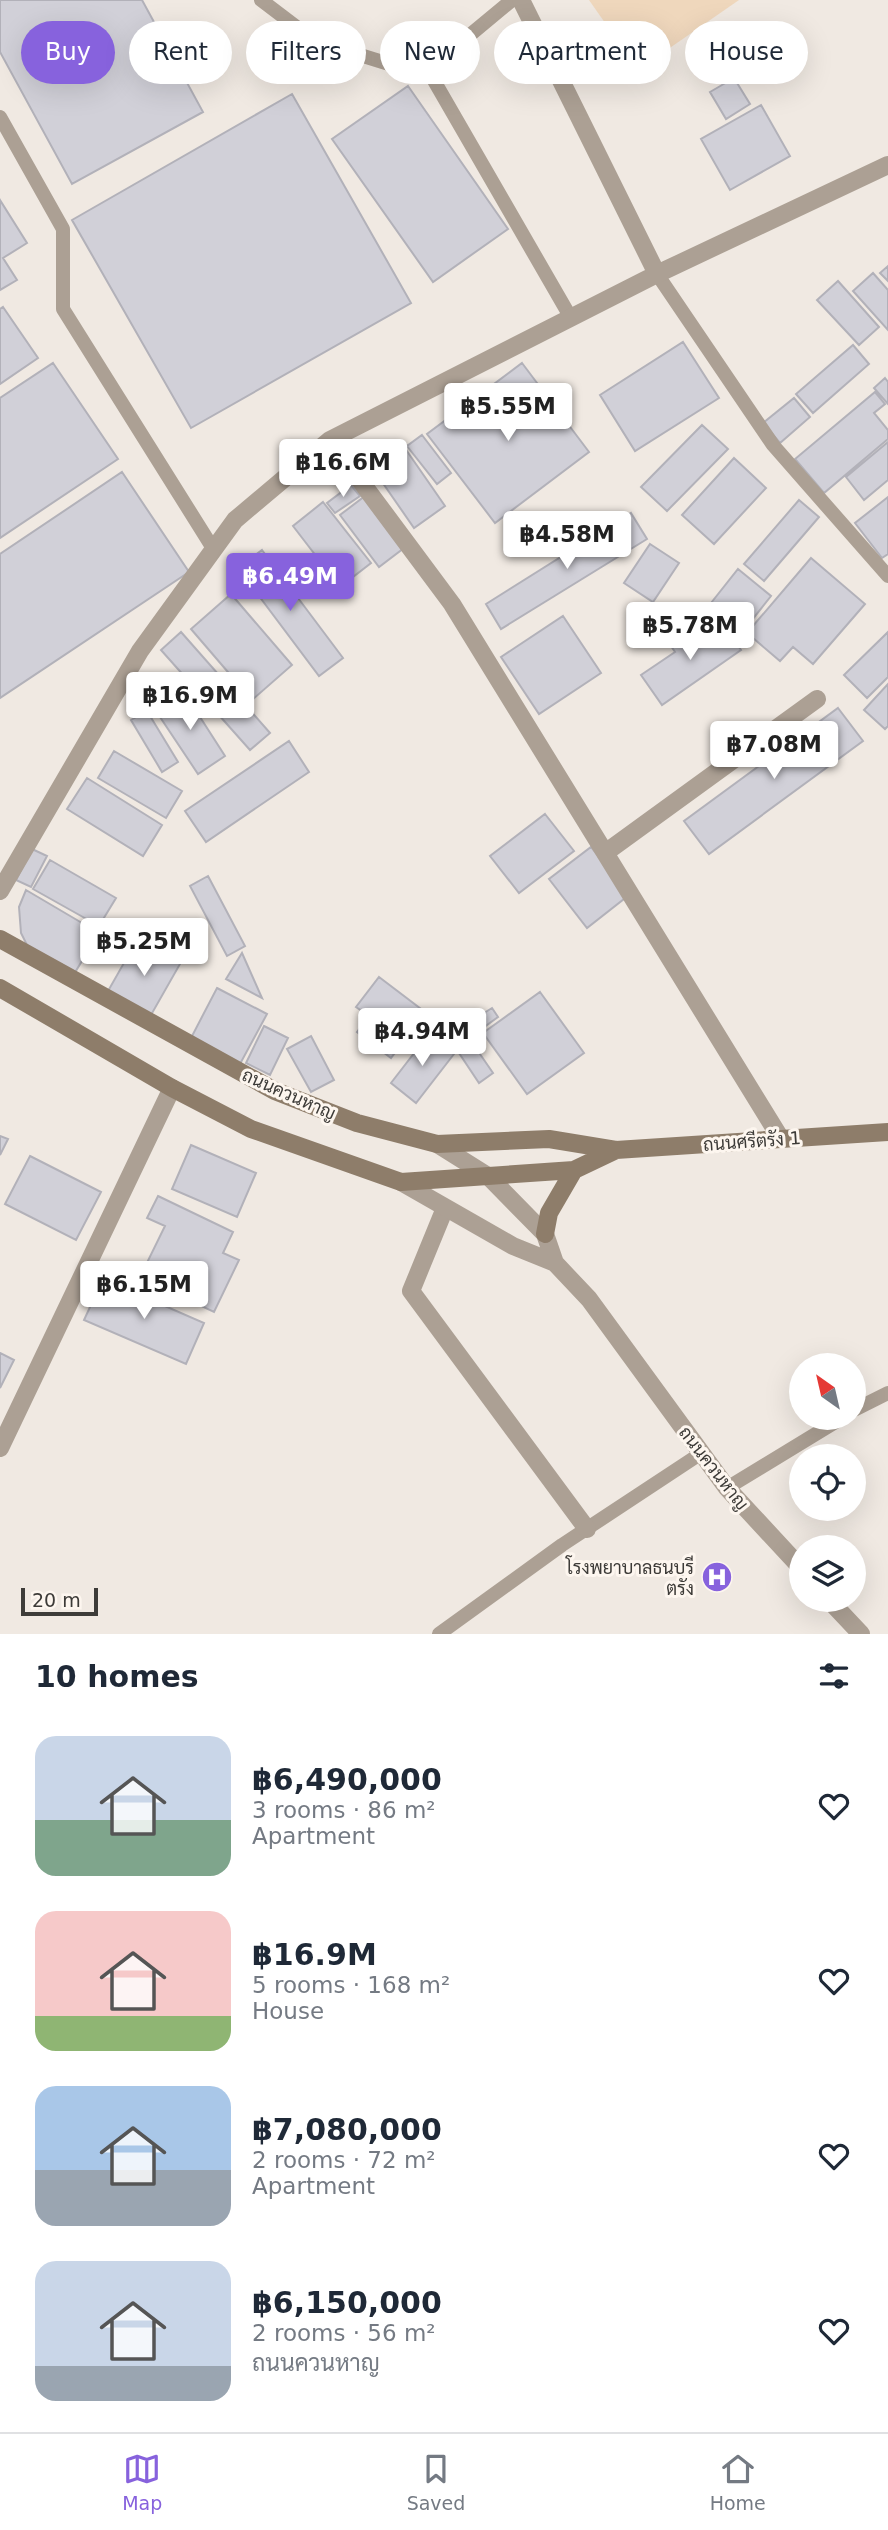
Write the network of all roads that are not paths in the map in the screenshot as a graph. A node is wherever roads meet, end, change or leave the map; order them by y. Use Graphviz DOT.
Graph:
graph roads {
  1 [pos="261,0"];
  2 [pos="512,0"];
  3 [pos="521,0"];
  4 [pos="480,27"];
  5 [pos="380,61"];
  6 [pos="436,84"];
  7 [pos="0,117"];
  8 [pos="888,164"];
  9 [pos="657,274"];
  10 [pos="570,318"];
  11 [pos="330,440"];
  12 [pos="214,550"];
  13 [pos="888,576"];
  14 [pos="817,699"];
  15 [pos="605,853"];
  16 [pos="0,891"];
  17 [pos="0,939"];
  18 [pos="0,988"];
  19 [pos="172,1088"];
  20 [pos="888,1132"];
  21 [pos="781,1139"];
  22 [pos="438,1144"];
  23 [pos="616,1150"];
  24 [pos="574,1170"];
  25 [pos="488,1176"];
  26 [pos="401,1182"];
  27 [pos="446,1208"];
  28 [pos="545,1234"];
  29 [pos="555,1263"];
  30 [pos="888,1393"];
  31 [pos="866,1404"];
  32 [pos="822,1430"];
  33 [pos="0,1448"];
  34 [pos="700,1454"];
  35 [pos="727,1488"];
  36 [pos="587,1529"];
  37 [pos="789,1555"];
  38 [pos="840,1612"];
  39 [pos="439,1634"];
  40 [pos="861,1634"];
  1 -- 5 [label="lane"];
  2 -- 4 [label="lane"];
  3 -- 9 [label="street"];
  6 -- 10 [label="lane"];
  7 -- 12 [label="lane"];
  8 -- 9 [label="street"];
  9 -- 10 [label="street"];
  9 -- 13 [label="lane"];
  10 -- 11 [label="street"];
  11 -- 12 [label="street"];
  11 -- 15 [label="street"];
  12 -- 16 [label="street"];
  14 -- 15 [label="street"];
  15 -- 21 [label="street"];
  17 -- 22 [label="main road, ถนนควนหาญ"];
  18 -- 19 [label="main road, ถนนควนหาญ"];
  19 -- 26 [label="main road, ถนนควนหาญ"];
  19 -- 33 [label="street"];
  20 -- 21 [label="main road, ถนนศรีตรัง 1"];
  21 -- 23 [label="main road, ถนนศรีตรัง 1"];
  22 -- 23 [label="main road, ถนนศรีตรัง 1"];
  22 -- 25 [label="street, ถนนควนหาญ"];
  23 -- 24 [label="main road, ถนนศรีตรัง 1"];
  24 -- 25 [label="main road, ถนนศรีตรัง 1"];
  24 -- 28 [label="main road"];
  25 -- 26 [label="main road, ถนนศรีตรัง 1"];
  25 -- 28 [label="street, ถนนควนหาญ"];
  26 -- 27 [label="street, ถนนควนหาญ"];
  27 -- 29 [label="street, ถนนควนหาญ"];
  27 -- 36 [label="street"];
  28 -- 29 [label="street, ถนนควนหาญ"];
  29 -- 34 [label="street, ถนนควนหาญ"];
  30 -- 31 [label="lane"];
  32 -- 35 [label="lane"];
  34 -- 35 [label="street, ถนนควนหาญ"];
  34 -- 36 [label="lane"];
  35 -- 37 [label="street, ถนนควนหาญ"];
  36 -- 39 [label="lane"];
  38 -- 40 [label="street"];
}
